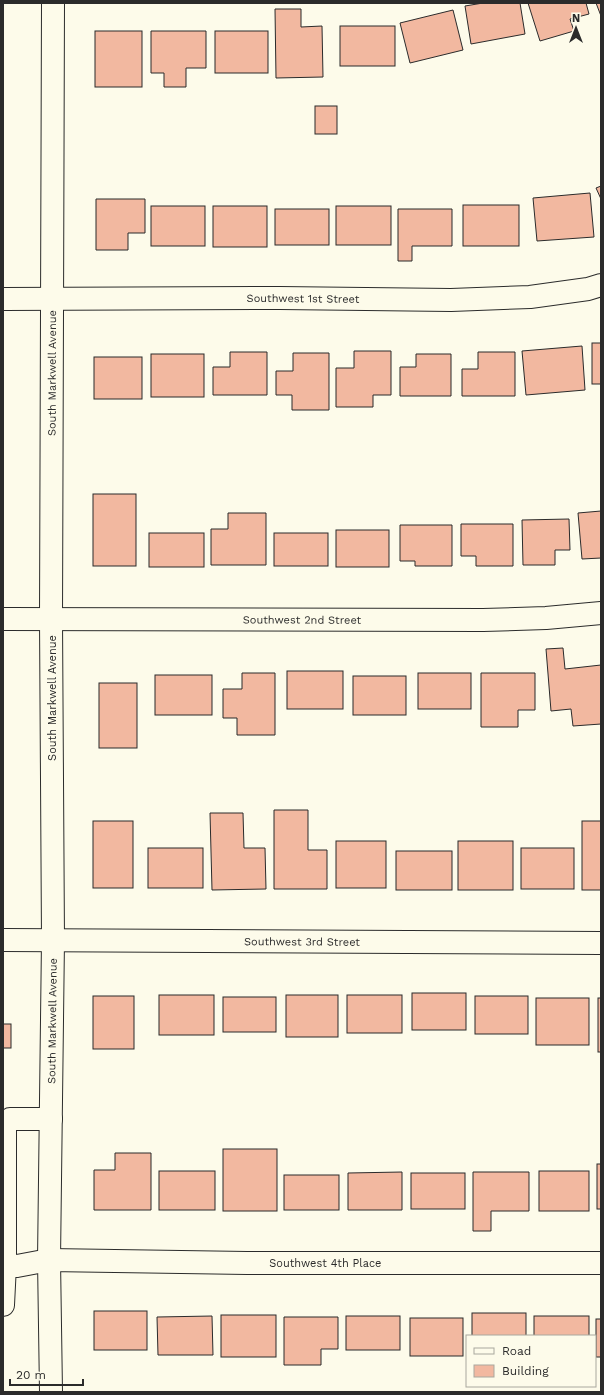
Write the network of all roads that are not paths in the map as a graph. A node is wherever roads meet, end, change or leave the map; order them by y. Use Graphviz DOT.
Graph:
graph roads {
  1 [pos="53,3"];
  2 [pos="601,286"];
  3 [pos="3,299"];
  4 [pos="52,299"];
  5 [pos="601,612"];
  6 [pos="3,619"];
  7 [pos="51,620"];
  8 [pos="3,940"];
  9 [pos="53,940"];
  10 [pos="601,943"];
  11 [pos="51,1119"];
  12 [pos="49,1260"];
  13 [pos="601,1263"];
  14 [pos="5,1265"];
  15 [pos="3,1305"];
  16 [pos="51,1392"];
  1 -- 4 [label="street, South Markwell Avenue"];
  2 -- 4 [label="street, Southwest 1st Street"];
  3 -- 4 [label="street, Southwest 1st Street"];
  4 -- 7 [label="street, South Markwell Avenue"];
  5 -- 7 [label="street, Southwest 2nd Street"];
  6 -- 7 [label="street, Southwest 2nd Street"];
  7 -- 9 [label="street, South Markwell Avenue"];
  8 -- 9 [label="street, Southwest 3rd Street"];
  9 -- 10 [label="street, Southwest 3rd Street"];
  9 -- 11 [label="street, South Markwell Avenue"];
  11 -- 12 [label="street, South Markwell Avenue"];
  11 -- 14 [label="street"];
  12 -- 13 [label="street, Southwest 4th Place"];
  12 -- 14 [label="street, Southwest 4th Place"];
  12 -- 16 [label="street, South Markwell Avenue"];
  14 -- 15 [label="street"];
}
